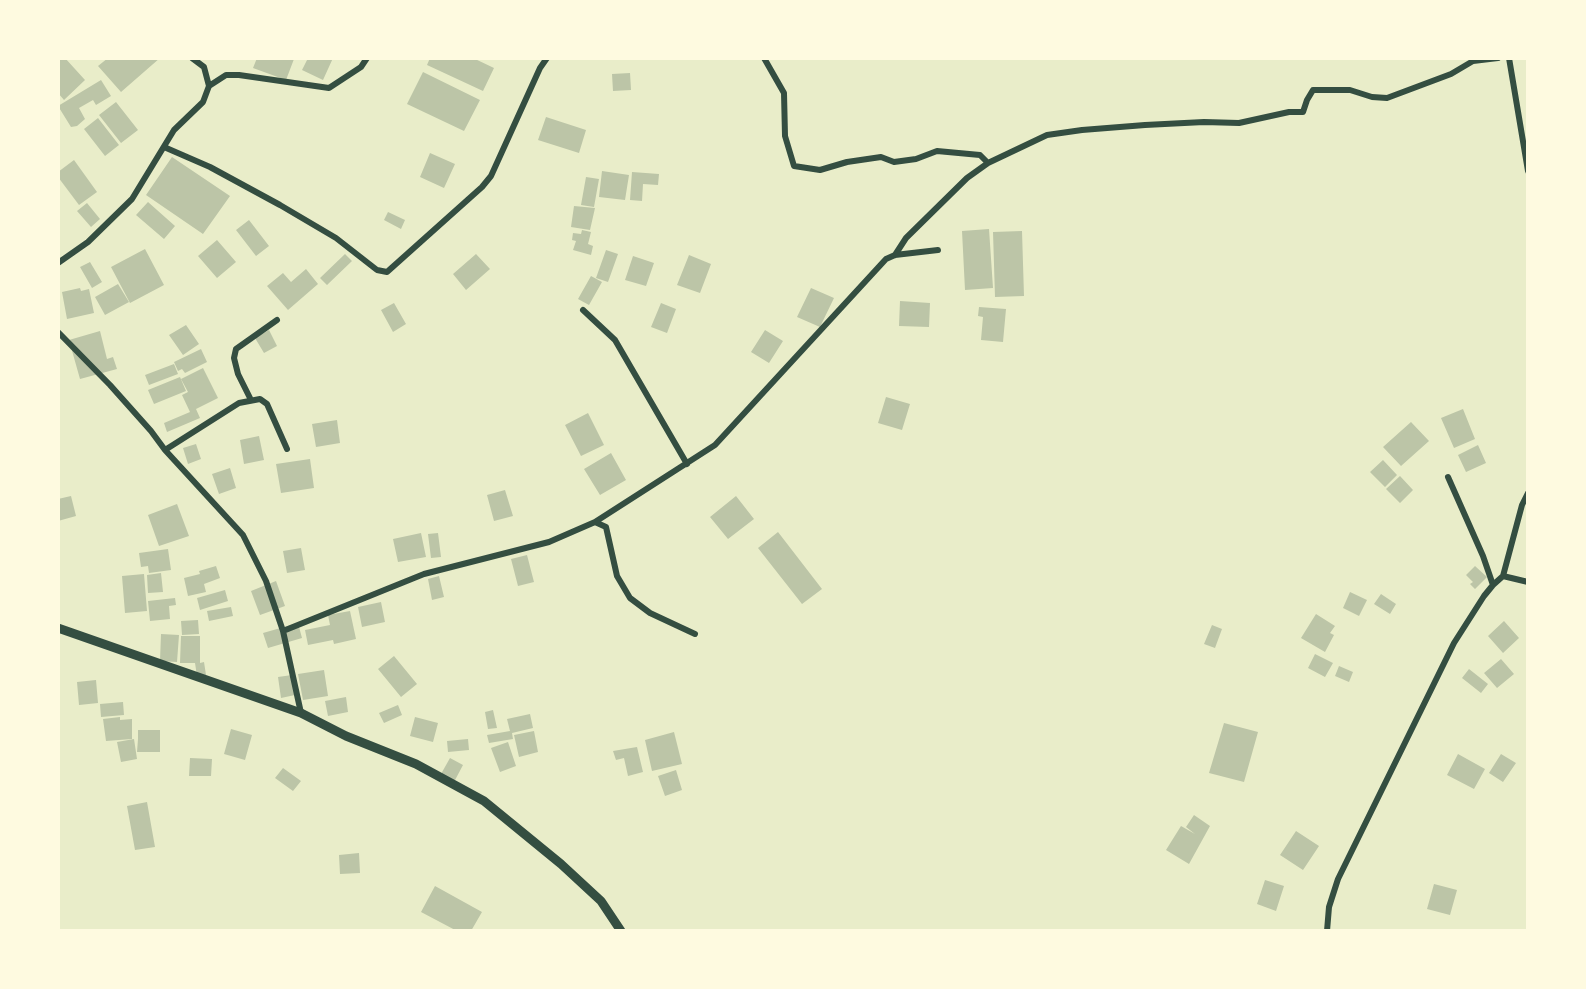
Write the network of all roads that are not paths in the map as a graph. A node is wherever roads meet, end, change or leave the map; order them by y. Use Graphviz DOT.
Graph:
graph roads {
  1 [pos="192,58"];
  2 [pos="367,58"];
  3 [pos="547,58"];
  4 [pos="764,58"];
  5 [pos="1498,58"];
  6 [pos="1509,58"];
  7 [pos="209,86"];
  8 [pos="164,147"];
  9 [pos="988,163"];
  10 [pos="1528,171"];
  11 [pos="938,250"];
  12 [pos="895,255"];
  13 [pos="58,263"];
  14 [pos="583,310"];
  15 [pos="277,320"];
  16 [pos="58,332"];
  17 [pos="251,400"];
  18 [pos="287,449"];
  19 [pos="165,450"];
  20 [pos="687,464"];
  21 [pos="1448,477"];
  22 [pos="1528,493"];
  23 [pos="595,522"];
  24 [pos="1503,576"];
  25 [pos="1528,582"];
  26 [pos="1493,585"];
  27 [pos="58,628"];
  28 [pos="283,631"];
  29 [pos="695,634"];
  30 [pos="301,713"];
  31 [pos="621,931"];
  32 [pos="1327,931"];
  1 -- 7 [label="street"];
  2 -- 7 [label="street"];
  3 -- 8 [label="street"];
  4 -- 9 [label="street"];
  5 -- 9 [label="street"];
  6 -- 10 [label="street"];
  7 -- 8 [label="street"];
  8 -- 13 [label="street"];
  9 -- 12 [label="street"];
  11 -- 12 [label="street"];
  12 -- 20 [label="street"];
  14 -- 20 [label="street"];
  15 -- 17 [label="street"];
  16 -- 19 [label="street"];
  17 -- 18 [label="street"];
  17 -- 19 [label="street"];
  19 -- 28 [label="street"];
  20 -- 23 [label="street"];
  21 -- 26 [label="street"];
  22 -- 24 [label="street"];
  23 -- 28 [label="street"];
  23 -- 29 [label="street"];
  24 -- 25 [label="street"];
  24 -- 26 [label="street"];
  26 -- 32 [label="street"];
  27 -- 30 [label="highway"];
  28 -- 30 [label="street"];
  30 -- 31 [label="highway"];
}
